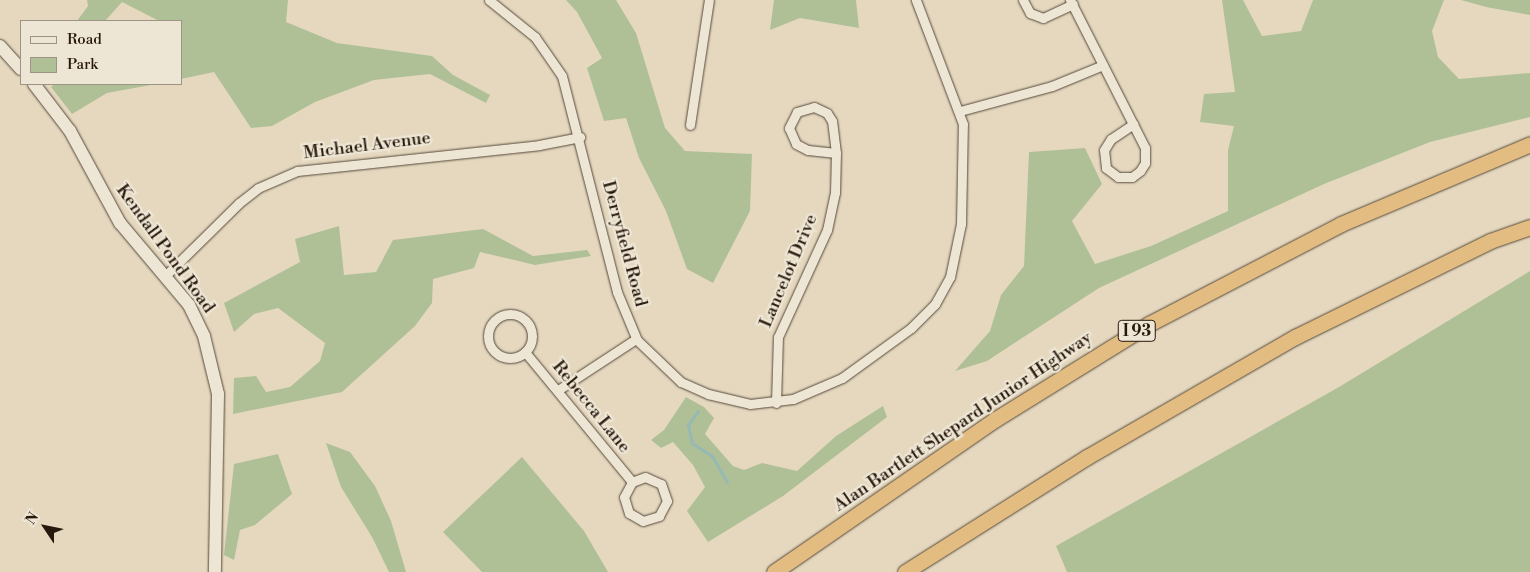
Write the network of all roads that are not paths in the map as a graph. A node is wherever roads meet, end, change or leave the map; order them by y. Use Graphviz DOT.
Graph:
graph roads {
  1 [pos="489,0"];
  2 [pos="709,0"];
  3 [pos="916,0"];
  4 [pos="1023,0"];
  5 [pos="1071,2"];
  6 [pos="0,46"];
  7 [pos="1103,66"];
  8 [pos="20,69"];
  9 [pos="35,85"];
  10 [pos="960,111"];
  11 [pos="1133,124"];
  12 [pos="690,126"];
  13 [pos="580,137"];
  14 [pos="1530,144"];
  15 [pos="836,153"];
  16 [pos="1530,227"];
  17 [pos="165,276"];
  18 [pos="636,339"];
  19 [pos="524,352"];
  20 [pos="558,390"];
  21 [pos="776,402"];
  22 [pos="632,482"];
  23 [pos="215,572"];
  24 [pos="774,572"];
  25 [pos="905,572"];
  1 -- 13 [label="street, Derryfield Road"];
  2 -- 12 [label="street"];
  3 -- 10 [label="street, Derryfield Road"];
  4 -- 5 [label="street"];
  5 -- 7 [label="street"];
  6 -- 8 [label="street"];
  7 -- 10 [label="street"];
  7 -- 11 [label="street"];
  9 -- 17 [label="street, Kendall Pond Road"];
  10 -- 21 [label="street, Derryfield Road"];
  11 -- 11 [label="street"];
  13 -- 17 [label="street, Michael Avenue"];
  13 -- 18 [label="street, Derryfield Road"];
  14 -- 24 [label="highway, Alan Bartlett Shepard Junior Highway / I 93"];
  15 -- 15 [label="street, Lancelot Drive"];
  15 -- 21 [label="street, Lancelot Drive"];
  16 -- 25 [label="highway"];
  17 -- 23 [label="street, Kendall Pond Road"];
  18 -- 20 [label="street"];
  18 -- 21 [label="street, Derryfield Road"];
  19 -- 19 [label="street"];
  19 -- 20 [label="street, Rebecca Lane"];
  20 -- 22 [label="street, Rebecca Lane"];
  22 -- 22 [label="street"];
}
